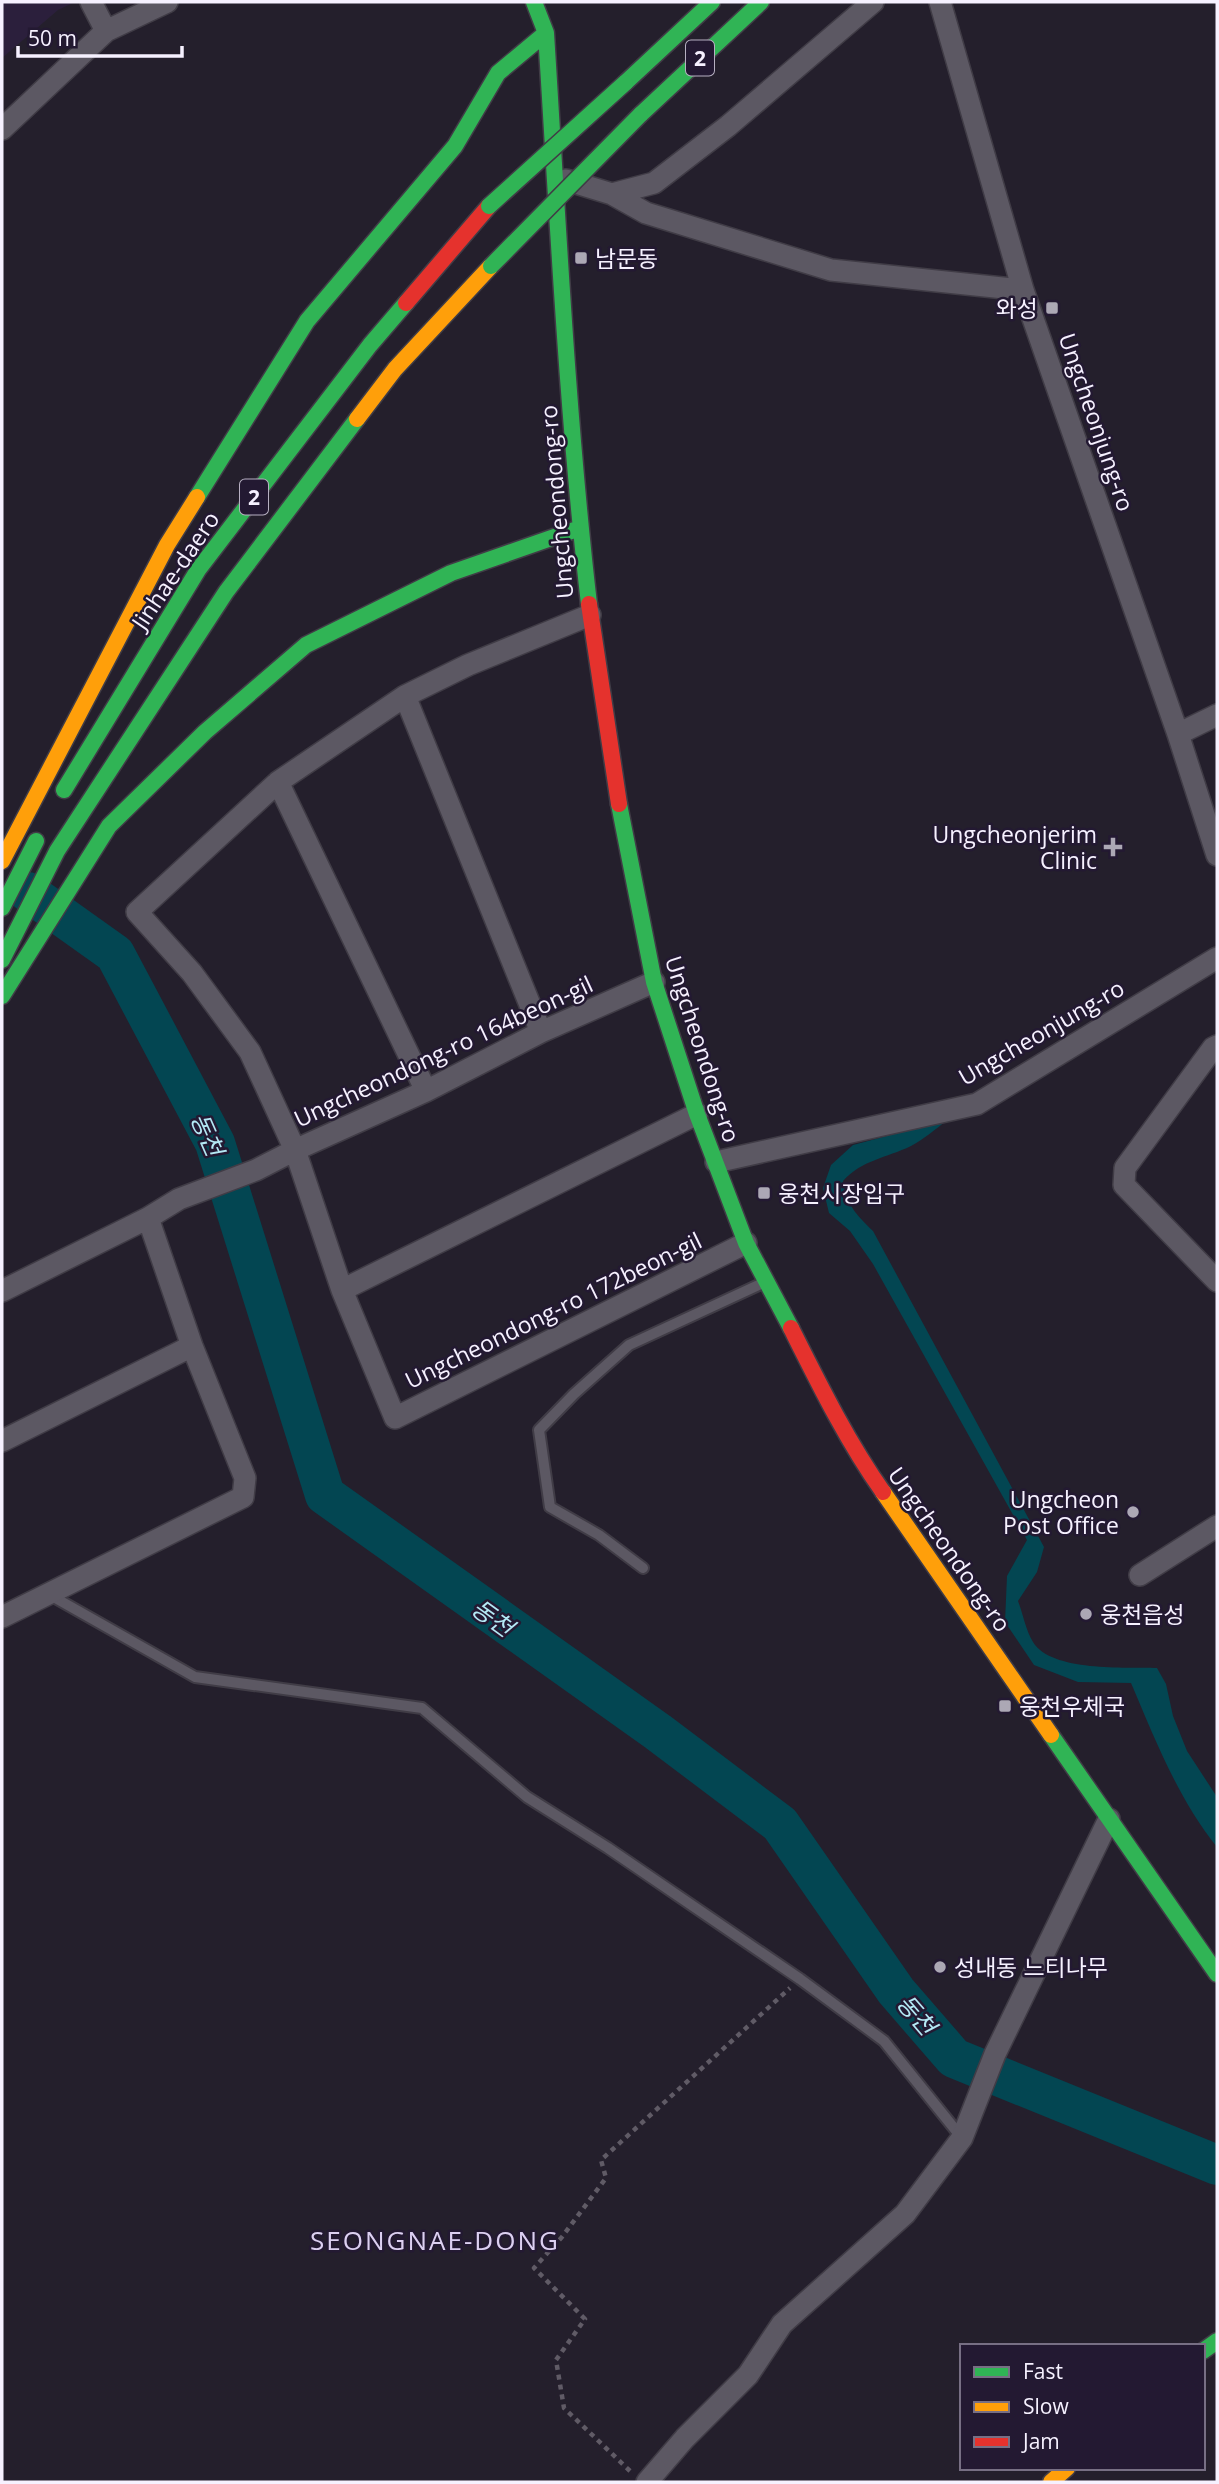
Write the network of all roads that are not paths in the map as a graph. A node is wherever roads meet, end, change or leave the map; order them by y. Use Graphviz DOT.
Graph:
graph roads {
  1 [pos="91,2"];
  2 [pos="167,2"];
  3 [pos="534,2"];
  4 [pos="712,2"];
  5 [pos="761,2"];
  6 [pos="873,2"];
  7 [pos="940,2"];
  8 [pos="106,31"];
  9 [pos="546,33"];
  10 [pos="2,129"];
  11 [pos="555,177"];
  12 [pos="612,194"];
  13 [pos="1023,290"];
  14 [pos="580,528"];
  15 [pos="590,615"];
  16 [pos="405,696"];
  17 [pos="1217,715"];
  18 [pos="1178,734"];
  19 [pos="278,782"];
  20 [pos="58,799"];
  21 [pos="45,823"];
  22 [pos="1217,855"];
  23 [pos="2,861"];
  24 [pos="2,908"];
  25 [pos="1217,958"];
  26 [pos="2,960"];
  27 [pos="654,982"];
  28 [pos="5,990"];
  29 [pos="541,1032"];
  30 [pos="1217,1046"];
  31 [pos="426,1091"];
  32 [pos="697,1114"];
  33 [pos="295,1150"];
  34 [pos="716,1162"];
  35 [pos="148,1218"];
  36 [pos="746,1243"];
  37 [pos="768,1280"];
  38 [pos="1217,1281"];
  39 [pos="2,1290"];
  40 [pos="342,1290"];
  41 [pos="192,1346"];
  42 [pos="2,1441"];
  43 [pos="1217,1526"];
  44 [pos="643,1568"];
  45 [pos="1140,1575"];
  46 [pos="50,1595"];
  47 [pos="2,1617"];
  48 [pos="1109,1819"];
  49 [pos="1217,1974"];
  50 [pos="962,2138"];
  51 [pos="1065,2470"];
  52 [pos="647,2482"];
  53 [pos="1051,2482"];
  1 -- 8 [label="street"];
  2 -- 8 [label="street"];
  3 -- 9 [label="main road, Ungcheondong-ro"];
  4 -- 20 [label="main road, Jinhae-daero / 2, bridge"];
  5 -- 26 [label="main road, 2, bridge"];
  6 -- 12 [label="street"];
  7 -- 13 [label="street, Ungcheonjung-ro"];
  8 -- 10 [label="street"];
  9 -- 11 [label="main road, Ungcheondong-ro"];
  9 -- 23 [label="main road"];
  11 -- 12 [label="street"];
  11 -- 14 [label="main road, Ungcheondong-ro"];
  12 -- 13 [label="street"];
  13 -- 18 [label="street, Ungcheonjung-ro"];
  14 -- 15 [label="main road, Ungcheondong-ro"];
  14 -- 28 [label="main road"];
  15 -- 16 [label="street"];
  15 -- 27 [label="main road, Ungcheondong-ro"];
  16 -- 19 [label="street"];
  16 -- 29 [label="street"];
  17 -- 18 [label="street"];
  18 -- 22 [label="street, Ungcheonjung-ro"];
  19 -- 31 [label="street"];
  19 -- 33 [label="street, Ungcheondong-ro 172beon-gil"];
  21 -- 24 [label="main road"];
  25 -- 34 [label="street, Ungcheonjung-ro"];
  27 -- 29 [label="street, Ungcheondong-ro 164beon-gil"];
  27 -- 32 [label="main road, Ungcheondong-ro"];
  29 -- 31 [label="street, Ungcheondong-ro 164beon-gil"];
  30 -- 38 [label="street"];
  31 -- 33 [label="street, Ungcheondong-ro 164beon-gil"];
  32 -- 34 [label="main road, Ungcheondong-ro"];
  32 -- 40 [label="street"];
  33 -- 35 [label="street, Ungcheondong-ro 164beon-gil"];
  33 -- 40 [label="street, Ungcheondong-ro 172beon-gil"];
  34 -- 36 [label="main road, Ungcheondong-ro"];
  35 -- 39 [label="street"];
  35 -- 41 [label="street"];
  36 -- 37 [label="main road, Ungcheondong-ro"];
  36 -- 40 [label="street, Ungcheondong-ro 172beon-gil"];
  37 -- 44 [label="lane"];
  37 -- 48 [label="main road, Ungcheondong-ro"];
  41 -- 42 [label="street"];
  41 -- 46 [label="street"];
  43 -- 45 [label="street"];
  46 -- 47 [label="street"];
  46 -- 50 [label="lane"];
  48 -- 49 [label="main road, Ungcheondong-ro"];
  48 -- 50 [label="street"];
  50 -- 52 [label="street"];
  51 -- 53 [label="main road"];
}
